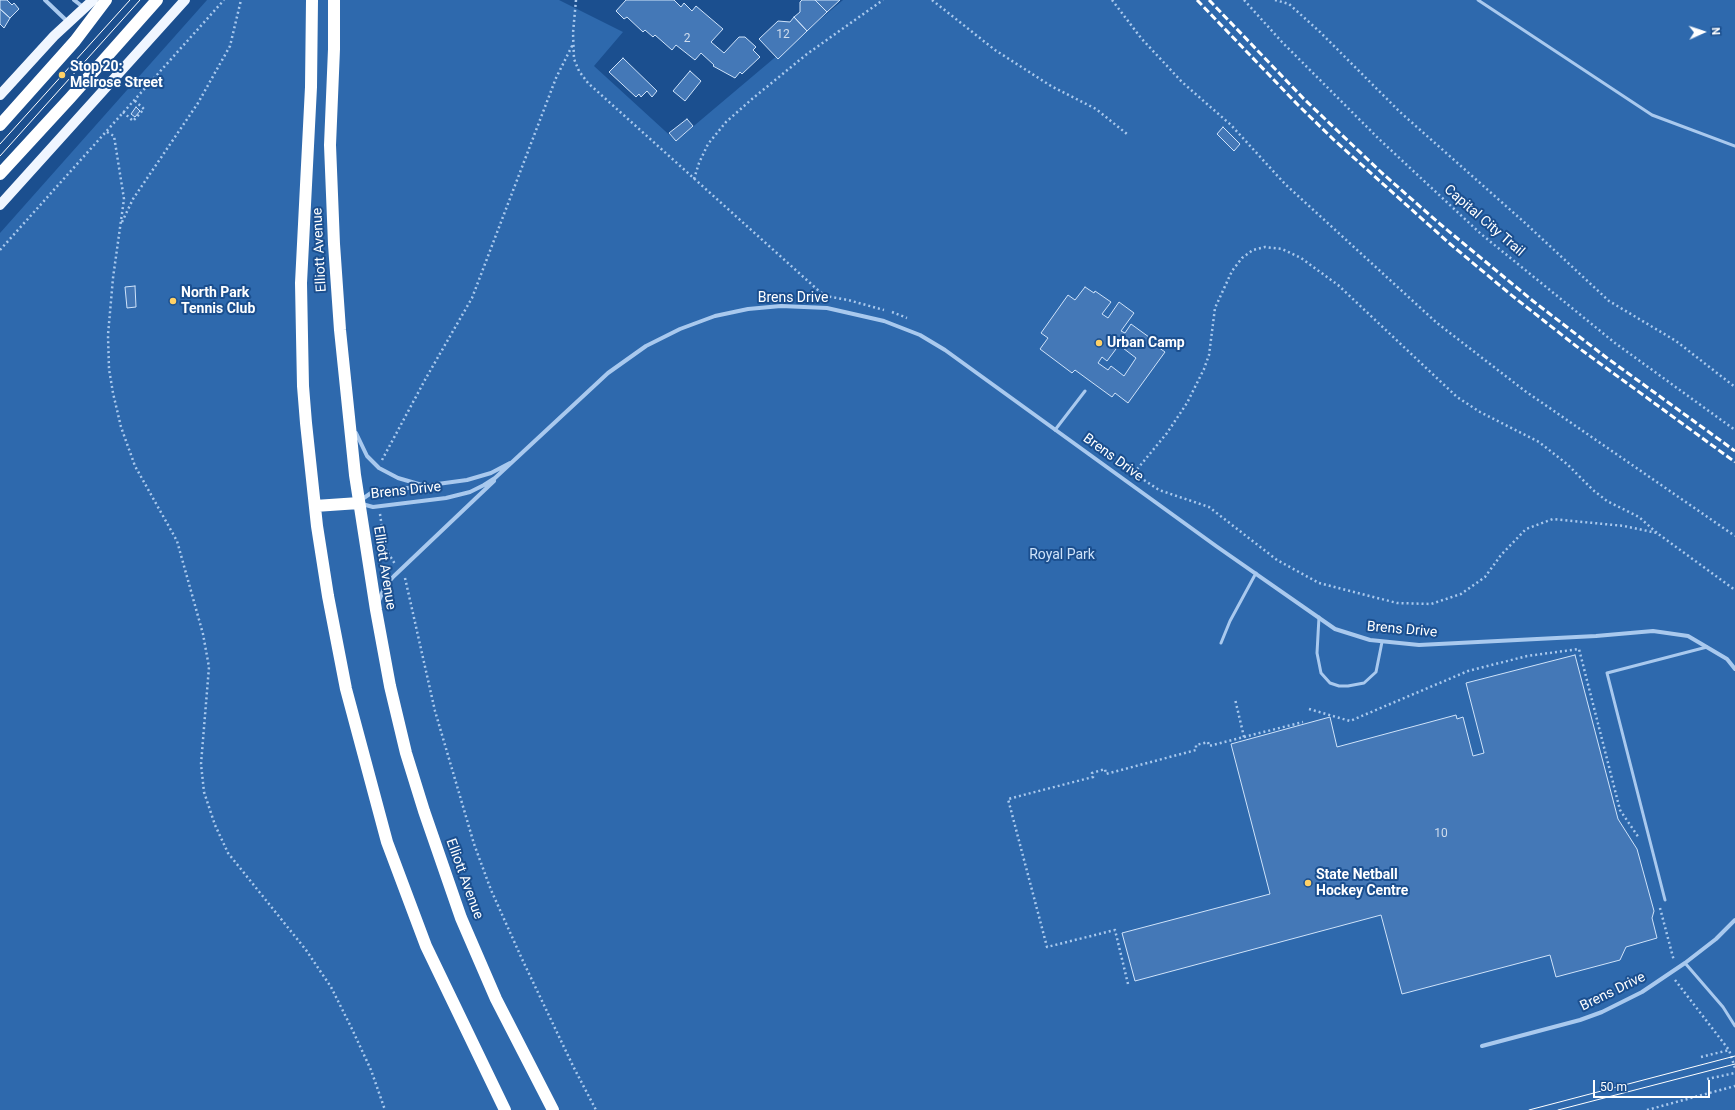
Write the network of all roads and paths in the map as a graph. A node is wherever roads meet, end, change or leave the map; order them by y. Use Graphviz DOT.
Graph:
graph roads {
  1 [pos="45,0"];
  2 [pos="74,0"];
  3 [pos="93,0"];
  4 [pos="106,0"];
  5 [pos="157,0"];
  6 [pos="185,0"];
  7 [pos="224,0"];
  8 [pos="241,0"];
  9 [pos="312,0"];
  10 [pos="334,0"];
  11 [pos="576,0"];
  12 [pos="883,0"];
  13 [pos="932,0"];
  14 [pos="1112,0"];
  15 [pos="1244,0"];
  16 [pos="1275,0"];
  17 [pos="1478,0"];
  18 [pos="84,8"];
  19 [pos="68,23"];
  20 [pos="573,43"];
  21 [pos="0,95"];
  22 [pos="134,100"];
  23 [pos="123,112"];
  24 [pos="0,125"];
  25 [pos="107,132"];
  26 [pos="1127,134"];
  27 [pos="1735,146"];
  28 [pos="0,174"];
  29 [pos="694,179"];
  30 [pos="0,205"];
  31 [pos="120,224"];
  32 [pos="0,250"];
  33 [pos="908,318"];
  34 [pos="345,376"];
  35 [pos="1735,386"];
  36 [pos="1085,391"];
  37 [pos="1055,430"];
  38 [pos="1735,430"];
  39 [pos="379,457"];
  40 [pos="382,460"];
  41 [pos="510,463"];
  42 [pos="504,469"];
  43 [pos="1128,469"];
  44 [pos="384,471"];
  45 [pos="1134,473"];
  46 [pos="430,485"];
  47 [pos="359,503"];
  48 [pos="315,506"];
  49 [pos="378,507"];
  50 [pos="1657,534"];
  51 [pos="1735,536"];
  52 [pos="400,570"];
  53 [pos="1256,573"];
  54 [pos="1735,590"];
  55 [pos="376,610"];
  56 [pos="1320,617"];
  57 [pos="1382,642"];
  58 [pos="1221,643"];
  59 [pos="1707,647"];
  60 [pos="1735,669"];
  61 [pos="1235,699"];
  62 [pos="1310,709"];
  63 [pos="1303,722"];
  64 [pos="1244,737"];
  65 [pos="1643,844"];
  66 [pos="1665,900"];
  67 [pos="1659,904"];
  68 [pos="1735,920"];
  69 [pos="1685,963"];
  70 [pos="1671,974"];
  71 [pos="1128,984"];
  72 [pos="1735,1026"];
  73 [pos="1482,1046"];
  74 [pos="1729,1050"];
  75 [pos="1701,1057"];
  76 [pos="1735,1068"];
  77 [pos="1735,1073"];
  78 [pos="1706,1079"];
  79 [pos="1735,1086"];
  80 [pos="385,1110"];
  81 [pos="505,1110"];
  82 [pos="553,1110"];
  83 [pos="596,1110"];
  84 [pos="1647,1110"];
  1 -- 19 [label="street"];
  2 -- 18 [label="street"];
  3 -- 18 [label="main road"];
  4 -- 24 [label="highway"];
  5 -- 28 [label="highway"];
  6 -- 30 [label="main road"];
  7 -- 22 [label="path"];
  8 -- 31 [label="path"];
  9 -- 48 [label="highway, Elliott Avenue"];
  10 -- 34 [label="highway, Elliott Avenue"];
  11 -- 20 [label="path"];
  12 -- 29 [label="path"];
  13 -- 26 [label="path"];
  14 -- 51 [label="path"];
  15 -- 38 [label="path, Capital City Trail"];
  16 -- 35 [label="path"];
  17 -- 27 [label="lane"];
  18 -- 19 [label="main road"];
  19 -- 21 [label="main road"];
  20 -- 29 [label="path"];
  20 -- 40 [label="path"];
  22 -- 23 [label="path"];
  22 -- 23 [label="path"];
  23 -- 25 [label="path"];
  25 -- 31 [label="path"];
  25 -- 32 [label="path"];
  29 -- 33 [label="path"];
  31 -- 80 [label="path"];
  34 -- 44 [label="street"];
  34 -- 47 [label="highway, Elliott Avenue"];
  36 -- 37 [label="lane"];
  37 -- 41 [label="street, Brens Drive"];
  37 -- 53 [label="street, Brens Drive"];
  39 -- 40 [label="path"];
  40 -- 44 [label="path"];
  41 -- 42 [label="street, Brens Drive"];
  41 -- 46 [label="street, Brens Drive"];
  42 -- 49 [label="street, Brens Drive"];
  42 -- 52 [label="street"];
  43 -- 45 [label="path"];
  44 -- 46 [label="street"];
  45 -- 50 [label="path"];
  45 -- 50 [label="path"];
  46 -- 47 [label="street, Brens Drive"];
  47 -- 48 [label="highway"];
  47 -- 49 [label="street, Brens Drive"];
  47 -- 55 [label="highway, Elliott Avenue"];
  48 -- 81 [label="highway, Elliott Avenue"];
  49 -- 52 [label="path"];
  50 -- 54 [label="path"];
  52 -- 55 [label="street"];
  52 -- 83 [label="path"];
  53 -- 56 [label="street, Brens Drive"];
  53 -- 58 [label="lane"];
  55 -- 82 [label="highway, Elliott Avenue"];
  56 -- 57 [label="street, Brens Drive"];
  56 -- 57 [label="lane"];
  57 -- 59 [label="street, Brens Drive"];
  59 -- 60 [label="street, Brens Drive"];
  59 -- 66 [label="lane"];
  61 -- 64 [label="path"];
  62 -- 65 [label="path"];
  63 -- 64 [label="path"];
  64 -- 71 [label="path"];
  67 -- 70 [label="path"];
  68 -- 69 [label="street, Brens Drive"];
  69 -- 70 [label="street, Brens Drive"];
  69 -- 72 [label="lane"];
  70 -- 73 [label="street, Brens Drive"];
  70 -- 74 [label="path"];
  74 -- 75 [label="path"];
  74 -- 76 [label="path"];
  77 -- 78 [label="path"];
  79 -- 84 [label="path"];
}
